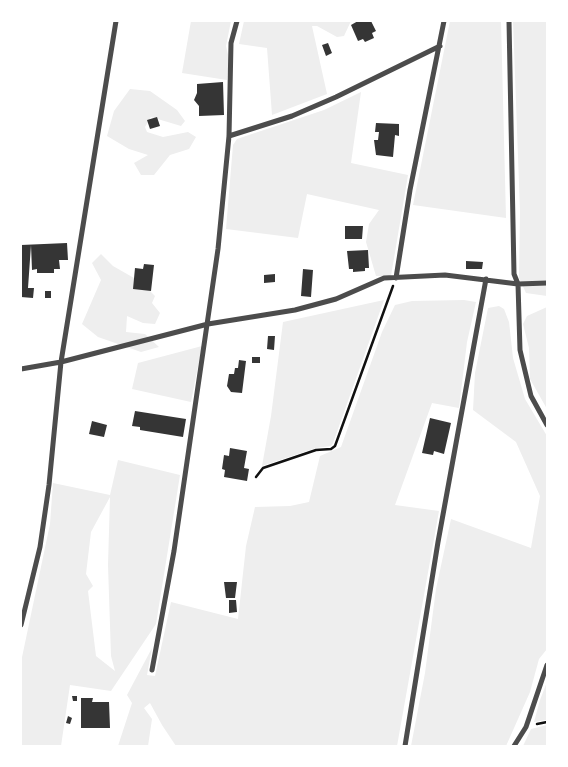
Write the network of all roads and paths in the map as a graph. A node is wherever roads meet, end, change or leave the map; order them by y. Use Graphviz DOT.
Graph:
graph roads {
  1 [pos="116,21"];
  2 [pos="237,21"];
  3 [pos="444,21"];
  4 [pos="509,21"];
  5 [pos="440,46"];
  6 [pos="229,136"];
  7 [pos="396,278"];
  8 [pos="486,279"];
  9 [pos="547,283"];
  10 [pos="518,284"];
  11 [pos="208,324"];
  12 [pos="61,362"];
  13 [pos="21,369"];
  14 [pos="547,424"];
  15 [pos="256,477"];
  16 [pos="21,625"];
  17 [pos="547,665"];
  18 [pos="152,670"];
  19 [pos="405,746"];
  20 [pos="514,746"];
  1 -- 12 [label="street"];
  2 -- 6 [label="street"];
  3 -- 5 [label="street"];
  4 -- 10 [label="street"];
  5 -- 6 [label="street"];
  5 -- 7 [label="street"];
  6 -- 11 [label="street"];
  7 -- 8 [label="street"];
  7 -- 11 [label="street"];
  7 -- 15 [label="path"];
  8 -- 10 [label="street"];
  8 -- 19 [label="street"];
  9 -- 10 [label="street"];
  10 -- 14 [label="street"];
  11 -- 12 [label="street"];
  11 -- 18 [label="street"];
  12 -- 13 [label="street"];
  12 -- 16 [label="street"];
  17 -- 20 [label="street"];
}
